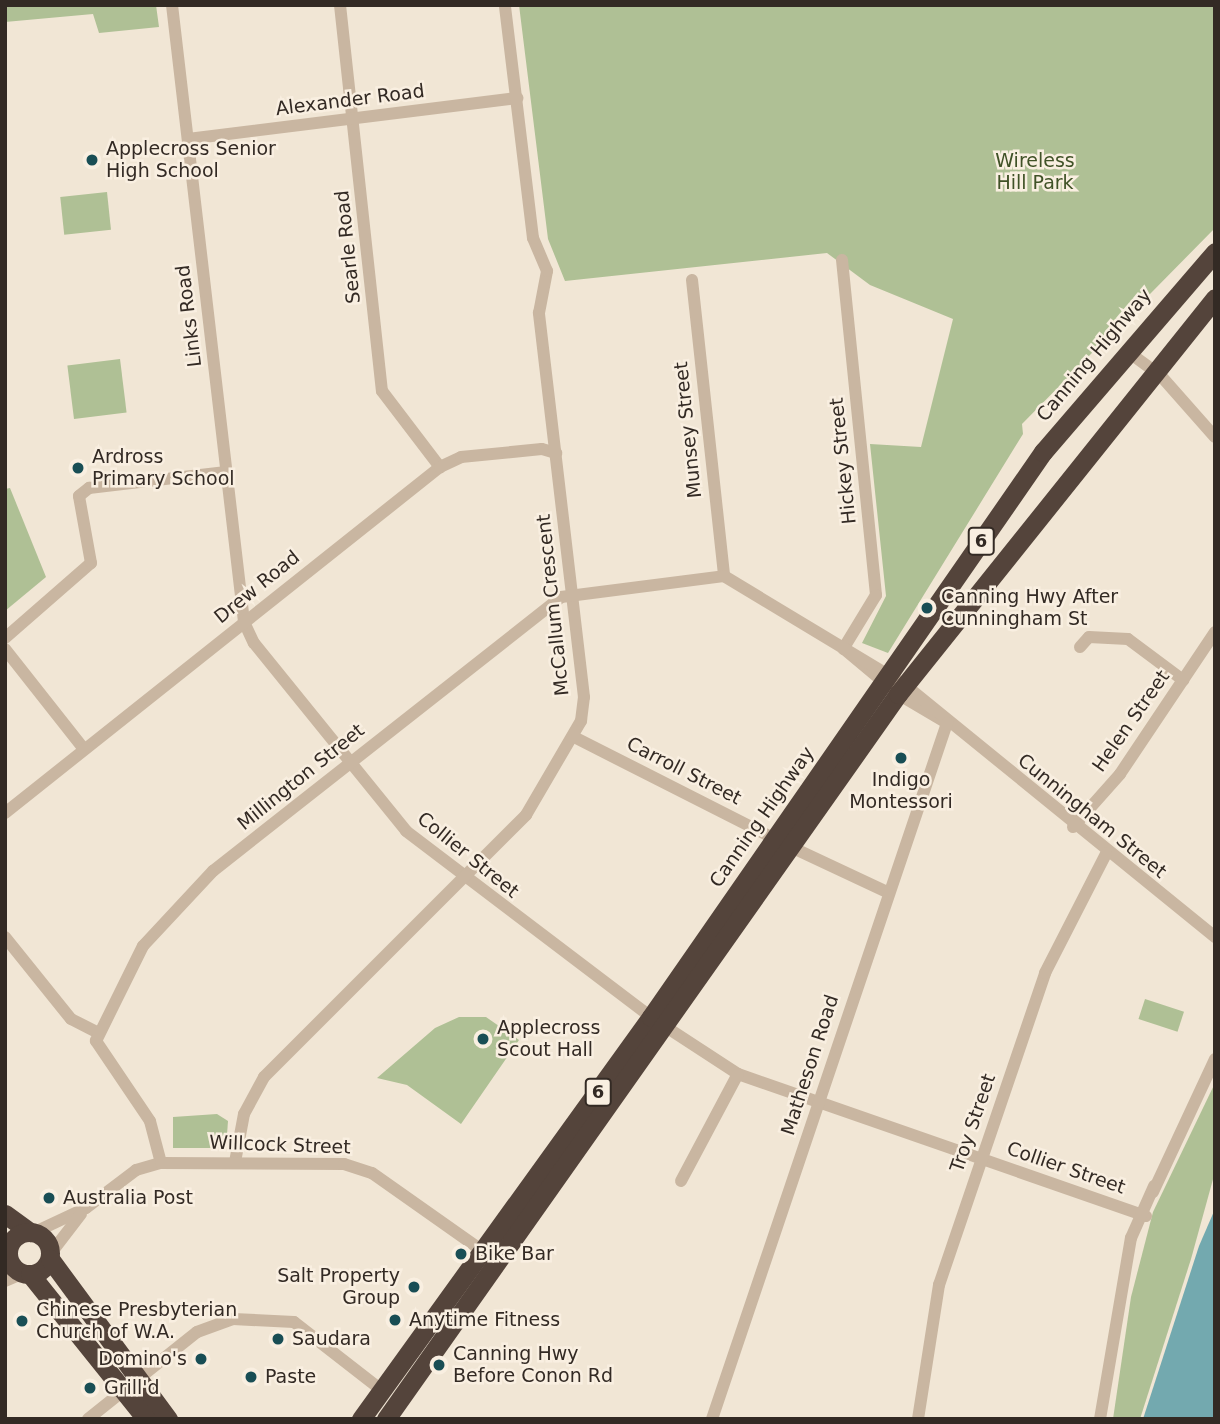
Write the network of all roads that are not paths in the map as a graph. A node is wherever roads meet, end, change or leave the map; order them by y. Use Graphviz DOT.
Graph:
graph roads {
  1 [pos="172,5"];
  2 [pos="340,5"];
  3 [pos="505,5"];
  4 [pos="517,98"];
  5 [pos="352,120"];
  6 [pos="188,139"];
  7 [pos="1215,252"];
  8 [pos="842,260"];
  9 [pos="692,280"];
  10 [pos="1215,298"];
  11 [pos="1127,351"];
  12 [pos="1155,372"];
  13 [pos="1215,437"];
  14 [pos="556,453"];
  15 [pos="440,467"];
  16 [pos="226,472"];
  17 [pos="724,576"];
  18 [pos="573,597"];
  19 [pos="244,622"];
  20 [pos="1215,632"];
  21 [pos="5,638"];
  22 [pos="1080,647"];
  23 [pos="5,649"];
  24 [pos="844,649"];
  25 [pos="1183,680"];
  26 [pos="894,684"];
  27 [pos="947,723"];
  28 [pos="576,738"];
  29 [pos="85,749"];
  30 [pos="349,763"];
  31 [pos="5,813"];
  32 [pos="1073,827"];
  33 [pos="783,843"];
  34 [pos="1106,854"];
  35 [pos="463,880"];
  36 [pos="887,892"];
  37 [pos="5,937"];
  38 [pos="1215,937"];
  39 [pos="658,1022"];
  40 [pos="97,1032"];
  41 [pos="1215,1059"];
  42 [pos="738,1074"];
  43 [pos="819,1105"];
  44 [pos="981,1159"];
  45 [pos="235,1162"];
  46 [pos="161,1163"];
  47 [pos="681,1181"];
  48 [pos="86,1208"];
  49 [pos="5,1214"];
  50 [pos="1142,1214"];
  51 [pos="33,1232"];
  52 [pos="7,1251"];
  53 [pos="50,1256"];
  54 [pos="491,1257"];
  55 [pos="27,1274"];
  56 [pos="5,1281"];
  57 [pos="131,1385"];
  58 [pos="384,1392"];
  59 [pos="1104,1416"];
  60 [pos="394,1417"];
  61 [pos="88,1419"];
  62 [pos="146,1419"];
  63 [pos="168,1419"];
  64 [pos="361,1419"];
  65 [pos="712,1419"];
  66 [pos="918,1419"];
  1 -- 6 [label="street, Links Road"];
  2 -- 5 [label="street, Searle Road"];
  3 -- 4 [label="street, McCallum Crescent"];
  4 -- 5 [label="street, Alexander Road"];
  4 -- 14 [label="street, McCallum Crescent"];
  5 -- 6 [label="street, Alexander Road"];
  5 -- 15 [label="street, Searle Road"];
  6 -- 16 [label="street, Links Road"];
  7 -- 11 [label="highway, Canning Highway / 6"];
  8 -- 24 [label="street, Hickey Street"];
  9 -- 17 [label="street, Munsey Street"];
  10 -- 12 [label="highway, Canning Highway / 6"];
  11 -- 12 [label="street"];
  11 -- 26 [label="highway, Canning Highway / 6"];
  12 -- 13 [label="street"];
  12 -- 26 [label="highway, Canning Highway / 6"];
  14 -- 15 [label="street, Drew Road"];
  14 -- 18 [label="street, McCallum Crescent"];
  15 -- 19 [label="street, Drew Road"];
  16 -- 19 [label="street, Links Road"];
  16 -- 21 [label="street"];
  17 -- 18 [label="street"];
  17 -- 24 [label="street, Cunningham Street"];
  18 -- 28 [label="street, McCallum Crescent"];
  18 -- 30 [label="street, Millington Street"];
  19 -- 29 [label="street, Drew Road"];
  19 -- 30 [label="street, Collier Street"];
  20 -- 25 [label="street, Helen Street"];
  22 -- 25 [label="street"];
  23 -- 29 [label="street"];
  24 -- 26 [label="street, Cunningham Street"];
  25 -- 32 [label="street, Helen Street"];
  26 -- 27 [label="street, Cunningham Street"];
  26 -- 33 [label="highway, Canning Highway / 6"];
  27 -- 32 [label="street, Cunningham Street"];
  27 -- 36 [label="street, Matheson Road"];
  28 -- 33 [label="street, Carroll Street"];
  28 -- 35 [label="street, McCallum Crescent"];
  29 -- 31 [label="street, Drew Road"];
  30 -- 35 [label="street, Collier Street"];
  30 -- 40 [label="street, Millington Street"];
  32 -- 34 [label="street, Cunningham Street"];
  33 -- 36 [label="street, Carroll Street"];
  33 -- 39 [label="highway, Canning Highway / 6"];
  34 -- 38 [label="street, Cunningham Street"];
  34 -- 44 [label="street, Troy Street"];
  35 -- 39 [label="street, Collier Street"];
  35 -- 45 [label="street, McCallum Crescent"];
  36 -- 43 [label="street, Matheson Road"];
  37 -- 40 [label="street"];
  39 -- 42 [label="street, Collier Street"];
  39 -- 54 [label="highway, Canning Highway / 6"];
  40 -- 46 [label="street"];
  41 -- 50 [label="street"];
  42 -- 43 [label="street, Collier Street"];
  42 -- 47 [label="street"];
  43 -- 44 [label="street, Collier Street"];
  43 -- 65 [label="street, Matheson Road"];
  44 -- 50 [label="street, Collier Street"];
  44 -- 66 [label="street, Troy Street"];
  45 -- 46 [label="street, Willcock Street"];
  45 -- 54 [label="street, Willcock Street"];
  46 -- 48 [label="street, Willcock Street"];
  48 -- 51 [label="street, Willcock Street"];
  48 -- 53 [label="street, Willcock Street"];
  49 -- 51 [label="highway"];
  50 -- 59 [label="street"];
  51 -- 52 [label="highway"];
  51 -- 53 [label="highway"];
  52 -- 55 [label="highway"];
  53 -- 55 [label="highway"];
  53 -- 57 [label="highway"];
  54 -- 58 [label="highway, Canning Highway / 6"];
  54 -- 60 [label="highway, Canning Highway / 6"];
  55 -- 56 [label="street"];
  55 -- 57 [label="highway"];
  57 -- 58 [label="street"];
  57 -- 61 [label="street"];
  57 -- 62 [label="highway"];
  57 -- 63 [label="highway"];
  58 -- 64 [label="highway, Canning Highway / 6"];
}
